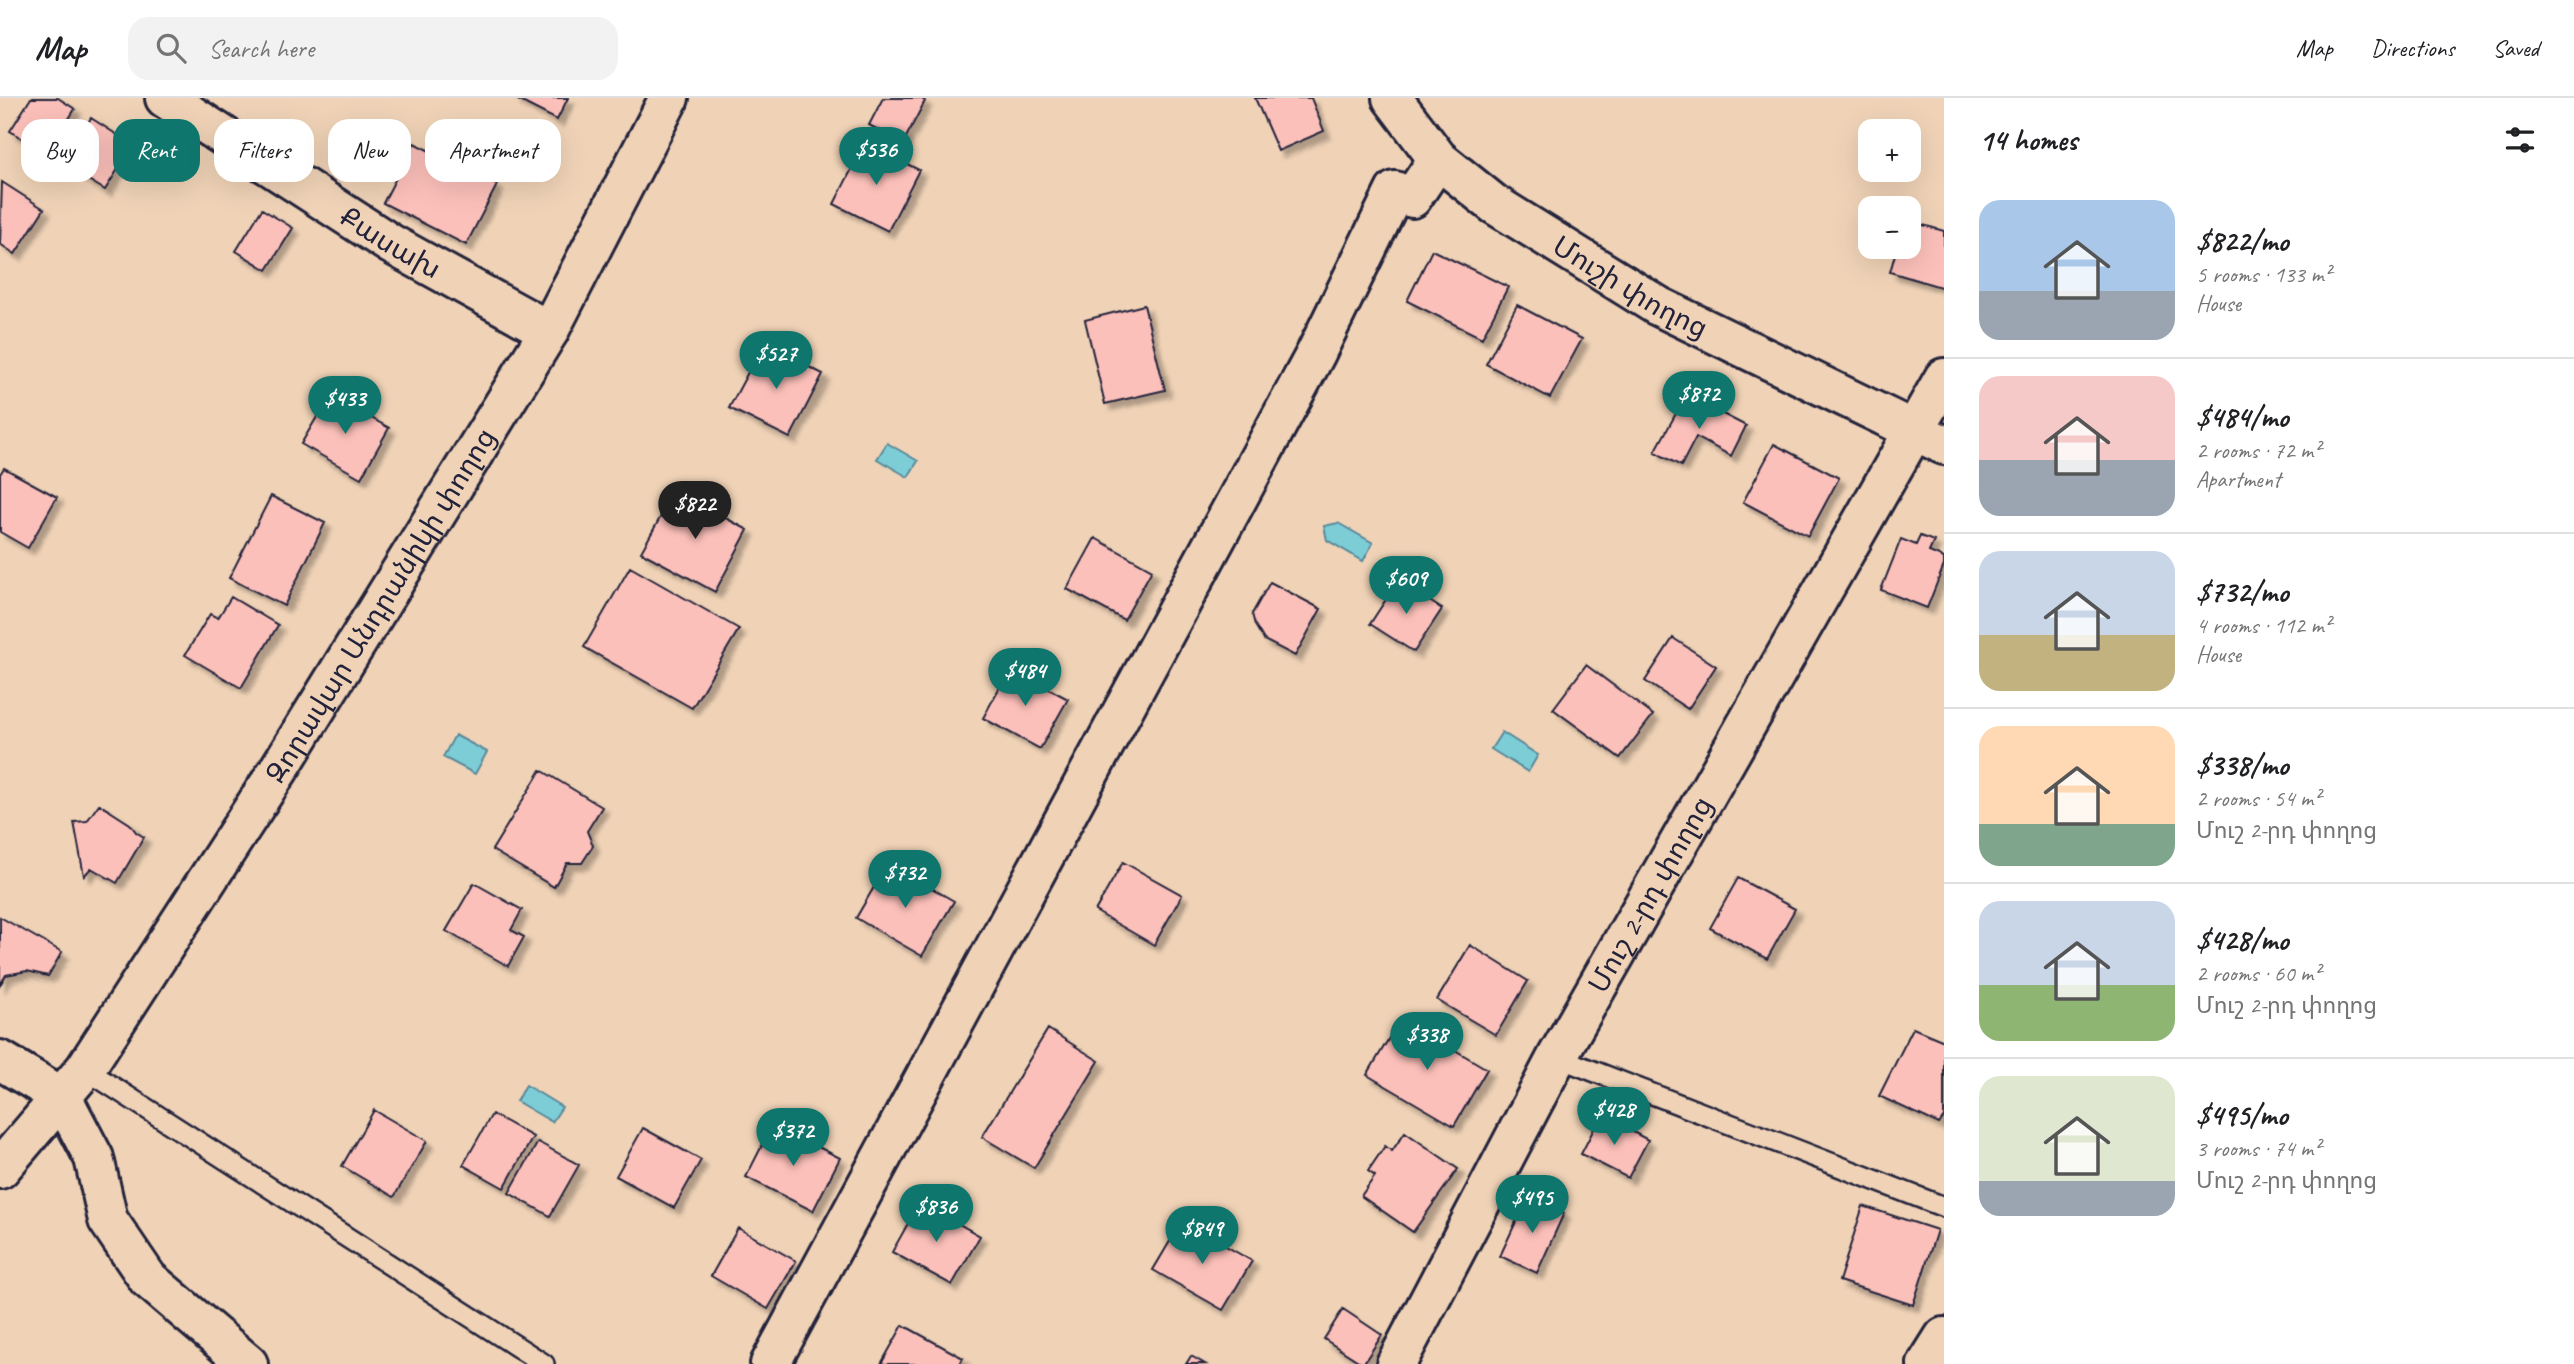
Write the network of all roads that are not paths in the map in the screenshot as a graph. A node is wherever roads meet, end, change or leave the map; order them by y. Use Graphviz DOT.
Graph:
graph roads {
  1 [pos="166,98"];
  2 [pos="669,98"];
  3 [pos="1392,98"];
  4 [pos="1438,159"];
  5 [pos="549,331"];
  6 [pos="1944,378"];
  7 [pos="1928,438"];
  8 [pos="1557,1057"];
  9 [pos="0,1060"];
  10 [pos="73,1083"];
  11 [pos="0,1168"];
  12 [pos="1944,1207"];
  13 [pos="1944,1337"];
  14 [pos="248,1364"];
  15 [pos="544,1364"];
  16 [pos="770,1364"];
  17 [pos="1396,1364"];
  18 [pos="1927,1364"];
  1 -- 5 [label="street, Քասախ"];
  2 -- 5 [label="street, Զորավար Անդրանիկի փողոց"];
  3 -- 4 [label="street, Մուշի փողոց"];
  4 -- 7 [label="street, Մուշի փողոց"];
  4 -- 16 [label="street"];
  5 -- 10 [label="street, Զորավար Անդրանիկի փողոց"];
  6 -- 7 [label="street, Մուշ 2-րդ փողոց"];
  7 -- 8 [label="street, Մուշ 2-րդ փողոց"];
  8 -- 12 [label="lane"];
  8 -- 17 [label="street, Մուշ 2-րդ փողոց"];
  9 -- 10 [label="street"];
  10 -- 11 [label="street, Զորավար Անդրանիկի փողոց"];
  10 -- 14 [label="street"];
  10 -- 15 [label="lane"];
  13 -- 18 [label="street"];
}
